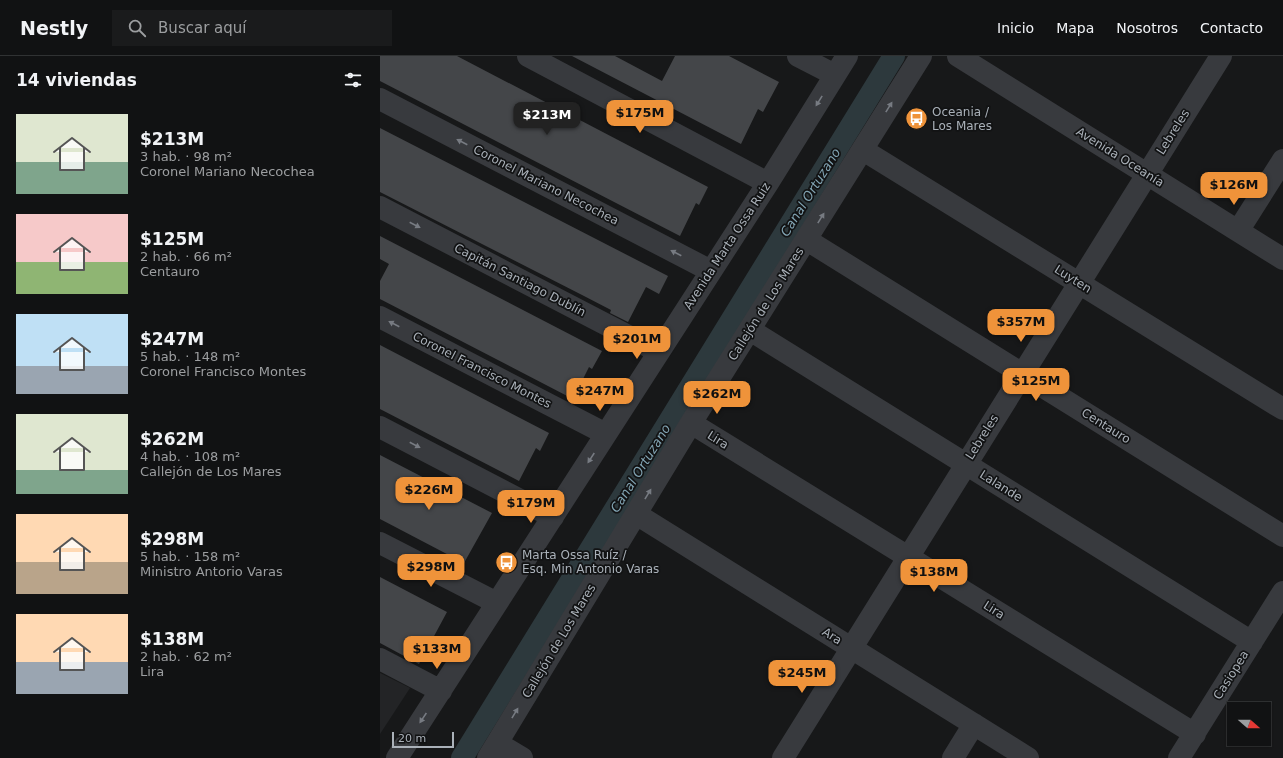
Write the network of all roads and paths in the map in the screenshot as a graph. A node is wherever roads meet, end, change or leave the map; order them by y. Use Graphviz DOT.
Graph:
graph roads {
  1 [pos="528,56"];
  2 [pos="798,56"];
  3 [pos="846,56"];
  4 [pos="921,56"];
  5 [pos="958,56"];
  6 [pos="1221,56"];
  7 [pos="835,75"];
  8 [pos="380,99"];
  9 [pos="863,150"];
  10 [pos="1283,160"];
  11 [pos="1147,174"];
  12 [pos="768,183"];
  13 [pos="380,207"];
  14 [pos="1238,231"];
  15 [pos="807,240"];
  16 [pos="1283,259"];
  17 [pos="711,271"];
  18 [pos="1079,283"];
  19 [pos="380,317"];
  20 [pos="750,330"];
  21 [pos="659,352"];
  22 [pos="1022,373"];
  23 [pos="1283,409"];
  24 [pos="692,423"];
  25 [pos="380,427"];
  26 [pos="606,434"];
  27 [pos="965,464"];
  28 [pos="636,514"];
  29 [pos="553,517"];
  30 [pos="1283,536"];
  31 [pos="380,542"];
  32 [pos="907,556"];
  33 [pos="1283,592"];
  34 [pos="497,603"];
  35 [pos="1252,642"];
  36 [pos="850,647"];
  37 [pos="380,659"];
  38 [pos="441,691"];
  39 [pos="974,724"];
  40 [pos="1194,734"];
  41 [pos="492,750"];
  42 [pos="397,758"];
  43 [pos="522,758"];
  44 [pos="783,758"];
  45 [pos="953,758"];
  46 [pos="1028,758"];
  47 [pos="1179,758"];
  1 -- 12 [label="street"];
  2 -- 7 [label="street"];
  3 -- 7 [label="street, Avenida Marta Ossa Ruiz"];
  9 -- 4 [label="street, Callejón de Los Mares, one-way"];
  5 -- 11 [label="street, Avenida Oceanía"];
  6 -- 11 [label="street, Lebreles"];
  7 -- 12 [label="street, Avenida Marta Ossa Ruiz, one-way"];
  17 -- 8 [label="street, Coronel Mariano Necochea, one-way"];
  15 -- 9 [label="street, Callejón de Los Mares, one-way"];
  9 -- 18 [label="street, Luyten"];
  10 -- 14 [label="street"];
  11 -- 14 [label="street, Avenida Oceanía"];
  11 -- 18 [label="street, Lebreles"];
  12 -- 17 [label="street, Avenida Marta Ossa Ruiz"];
  13 -- 21 [label="street, Capitán Santiago Dublín, one-way"];
  14 -- 16 [label="street, Avenida Oceanía"];
  15 -- 20 [label="street, Callejón de Los Mares"];
  15 -- 22 [label="street, Centauro"];
  17 -- 21 [label="street, Avenida Marta Ossa Ruiz"];
  18 -- 22 [label="street, Lebreles"];
  18 -- 23 [label="street, Luyten"];
  26 -- 19 [label="street, Coronel Francisco Montes, one-way"];
  20 -- 24 [label="street, Callejón de Los Mares"];
  20 -- 27 [label="street, Lalande"];
  21 -- 26 [label="street, Avenida Marta Ossa Ruiz"];
  22 -- 27 [label="street, Lebreles"];
  22 -- 30 [label="street, Centauro"];
  28 -- 24 [label="street, Callejón de Los Mares, one-way"];
  24 -- 32 [label="street, Lira"];
  25 -- 29 [label="street, one-way"];
  26 -- 29 [label="street, Avenida Marta Ossa Ruiz, one-way"];
  27 -- 32 [label="street, Lebreles"];
  27 -- 35 [label="street, Lalande"];
  28 -- 36 [label="street, Ara"];
  41 -- 28 [label="street, Callejón de Los Mares, one-way"];
  29 -- 34 [label="street, Avenida Marta Ossa Ruiz"];
  31 -- 34 [label="street"];
  32 -- 36 [label="street, Lebreles"];
  32 -- 40 [label="street, Lira"];
  33 -- 35 [label="street, Casiopea"];
  34 -- 38 [label="street, Avenida Marta Ossa Ruiz"];
  35 -- 40 [label="street, Casiopea"];
  36 -- 39 [label="street, Ara"];
  36 -- 44 [label="street, Lebreles"];
  37 -- 38 [label="street"];
  38 -- 42 [label="street, Avenida Marta Ossa Ruiz, one-way"];
  39 -- 45 [label="street"];
  39 -- 46 [label="street, Ara"];
  40 -- 47 [label="street, Casiopea"];
  41 -- 43 [label="street"];
}
